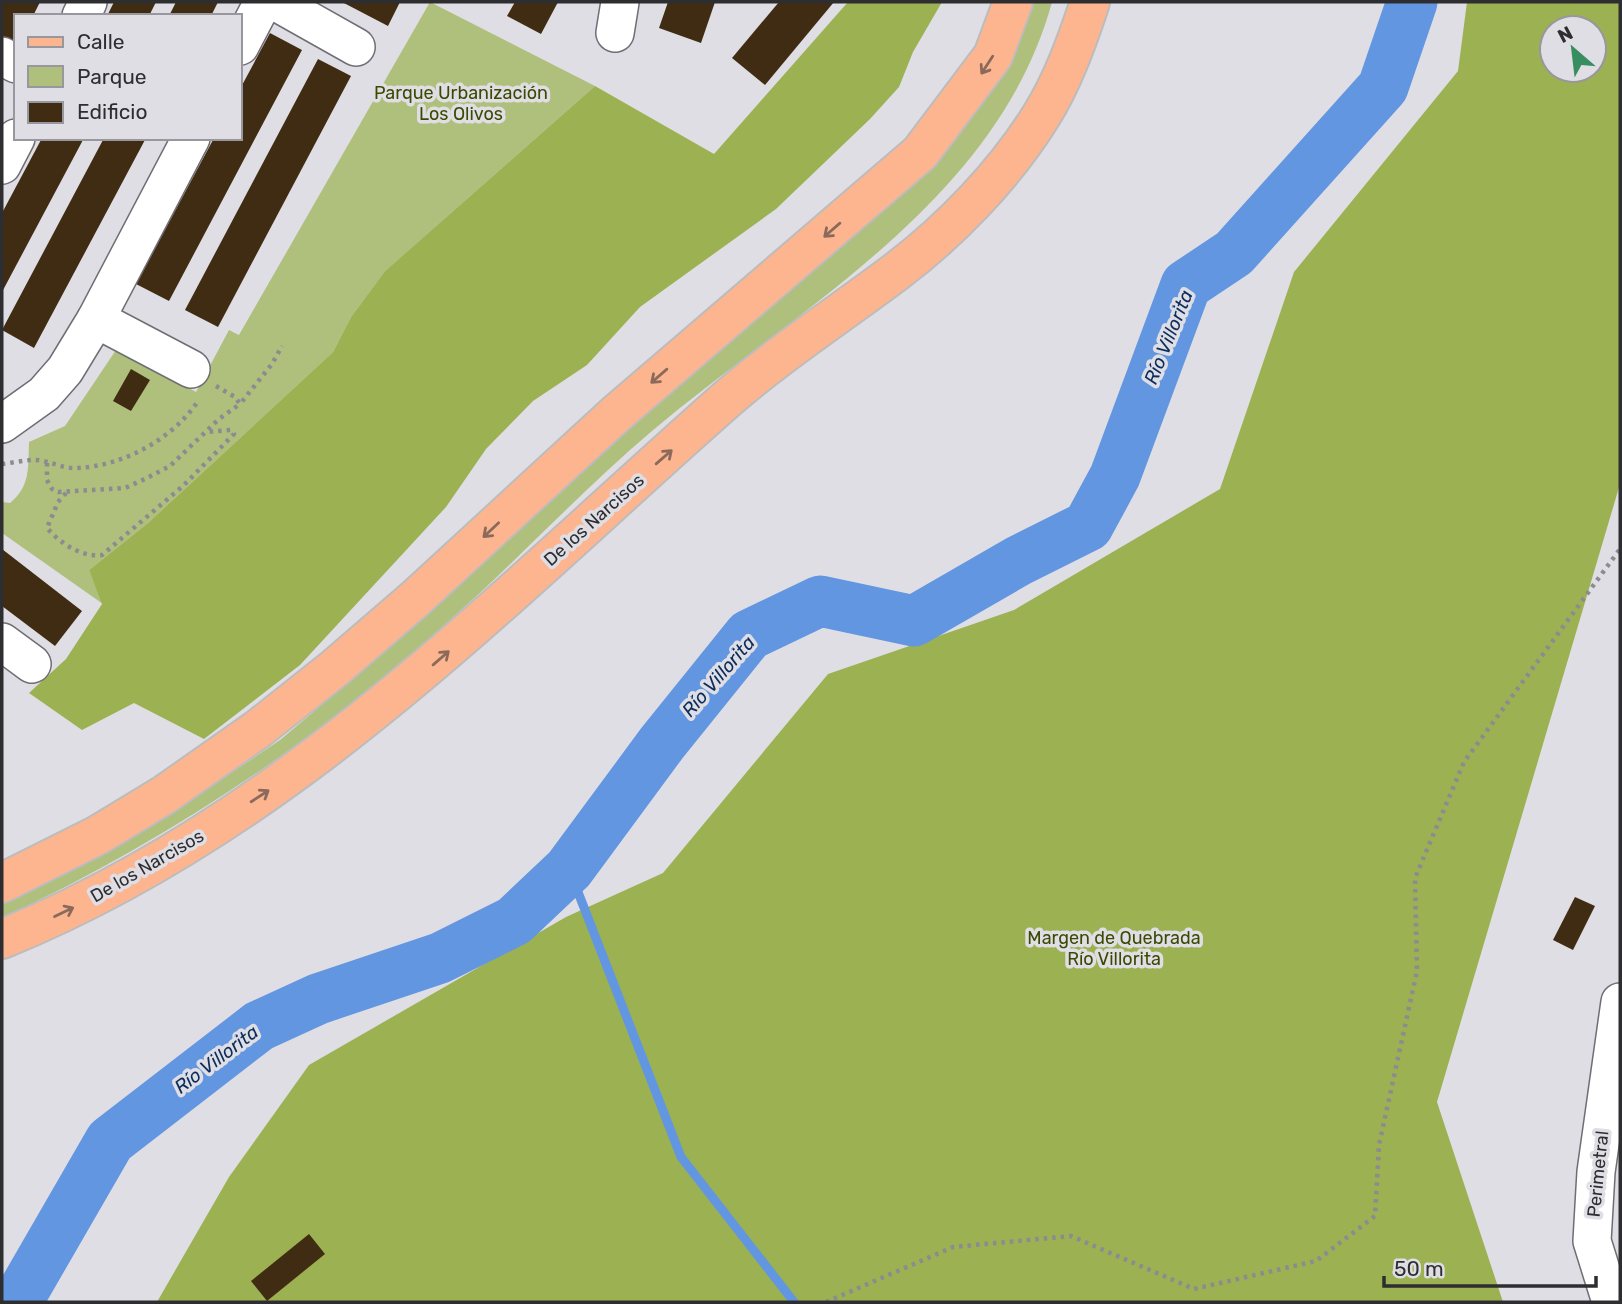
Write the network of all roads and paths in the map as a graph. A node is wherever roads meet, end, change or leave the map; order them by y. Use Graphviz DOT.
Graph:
graph roads {
  1 [pos="263,2"];
  2 [pos="276,2"];
  3 [pos="1013,2"];
  4 [pos="1090,2"];
  5 [pos="242,42"];
  6 [pos="356,47"];
  7 [pos="15,140"];
  8 [pos="190,140"];
  9 [pos="2,165"];
  10 [pos="96,319"];
  11 [pos="282,346"];
  12 [pos="200,383"];
  13 [pos="240,404"];
  14 [pos="2,424"];
  15 [pos="205,432"];
  16 [pos="47,463"];
  17 [pos="2,464"];
  18 [pos="66,493"];
  19 [pos="1620,549"];
  20 [pos="2,642"];
  21 [pos="32,664"];
  22 [pos="2,883"];
  23 [pos="2,939"];
  24 [pos="1620,1002"];
  25 [pos="1608,1166"];
  26 [pos="826,1302"];
  27 [pos="1611,1302"];
  1 -- 5 [label="street"];
  2 -- 6 [label="street"];
  3 -- 22 [label="main road, one-way"];
  23 -- 4 [label="main road, De los Narcisos, one-way"];
  7 -- 9 [label="street"];
  8 -- 10 [label="street"];
  10 -- 12 [label="street"];
  10 -- 14 [label="street"];
  11 -- 13 [label="path"];
  12 -- 13 [label="path"];
  12 -- 16 [label="path"];
  13 -- 15 [label="path"];
  15 -- 18 [label="path"];
  15 -- 18 [label="path"];
  16 -- 17 [label="path"];
  16 -- 18 [label="path"];
  19 -- 26 [label="path"];
  20 -- 21 [label="street"];
  24 -- 25 [label="street, Perimetral"];
  25 -- 27 [label="street, Perimetral"];
}
